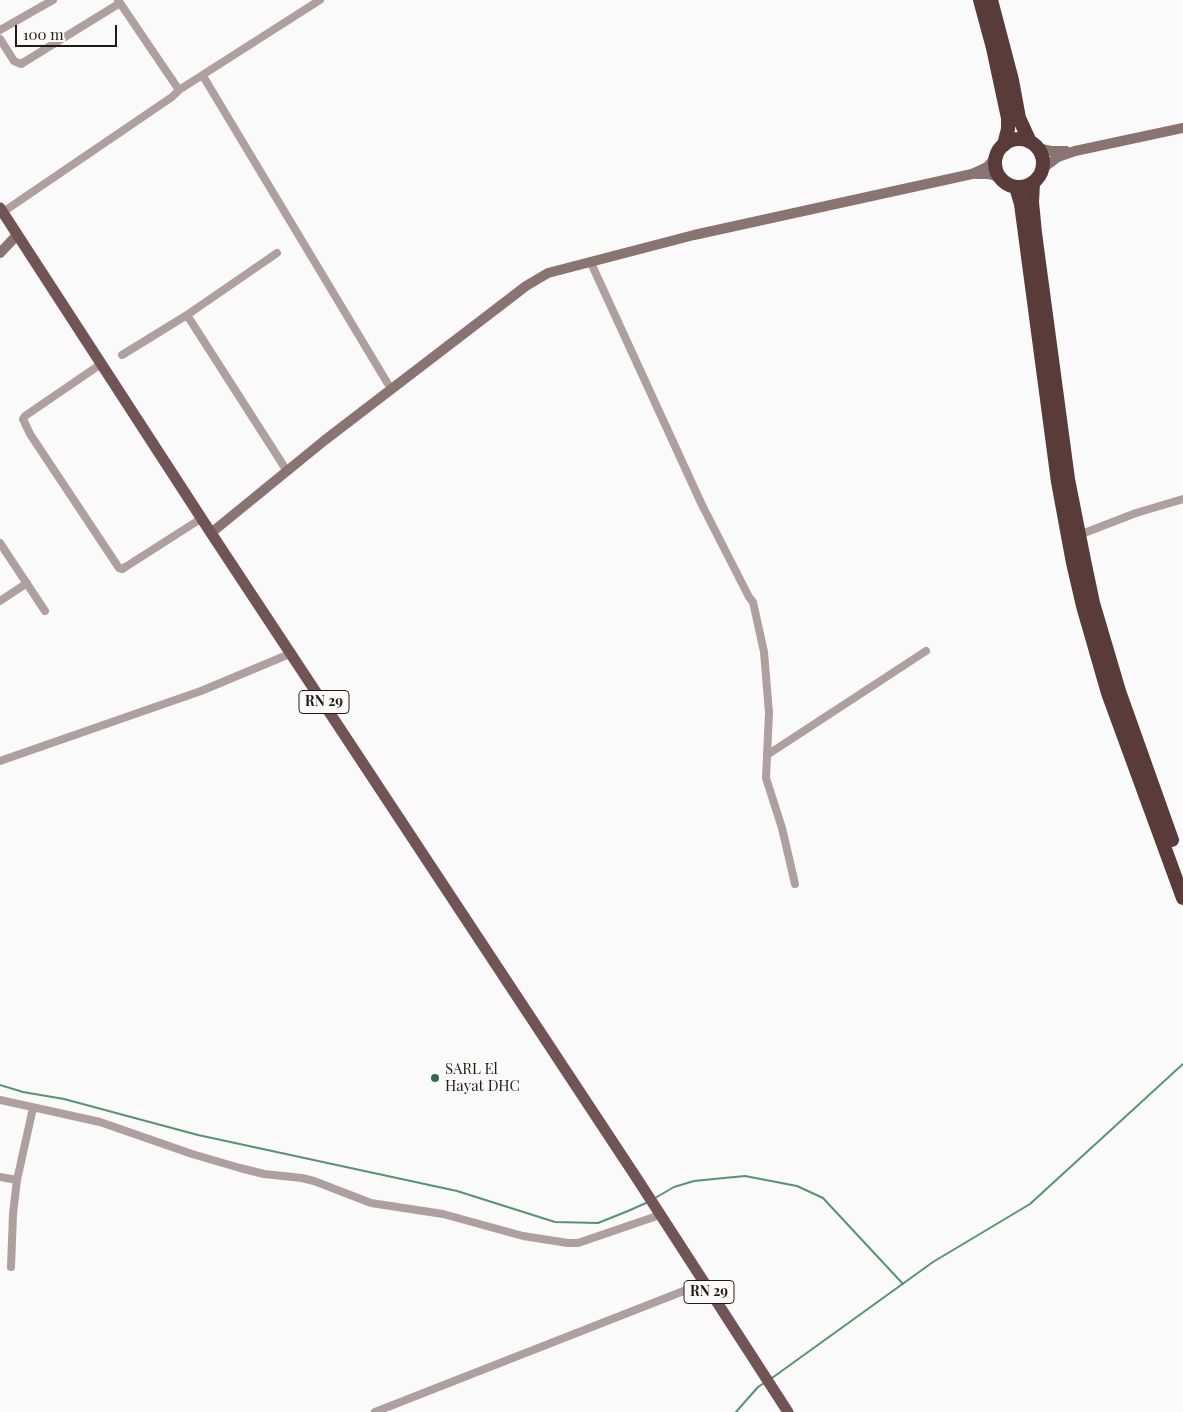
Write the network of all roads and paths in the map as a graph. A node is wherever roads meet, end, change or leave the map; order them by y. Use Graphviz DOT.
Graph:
graph roads {
  1 [pos="53,0"];
  2 [pos="320,0"];
  3 [pos="980,0"];
  4 [pos="991,0"];
  5 [pos="119,2"];
  6 [pos="0,30"];
  7 [pos="0,38"];
  8 [pos="8,51"];
  9 [pos="0,56"];
  10 [pos="203,76"];
  11 [pos="179,90"];
  12 [pos="1183,128"];
  13 [pos="1033,145"];
  14 [pos="1001,151"];
  15 [pos="1075,151"];
  16 [pos="1042,168"];
  17 [pos="972,174"];
  18 [pos="1000,177"];
  19 [pos="1033,183"];
  20 [pos="1016,187"];
  21 [pos="1,210"];
  22 [pos="17,235"];
  23 [pos="0,252"];
  24 [pos="277,253"];
  25 [pos="591,263"];
  26 [pos="187,315"];
  27 [pos="122,355"];
  28 [pos="101,364"];
  29 [pos="391,389"];
  30 [pos="287,471"];
  31 [pos="1183,499"];
  32 [pos="202,518"];
  33 [pos="211,532"];
  34 [pos="1079,535"];
  35 [pos="0,543"];
  36 [pos="26,583"];
  37 [pos="0,601"];
  38 [pos="45,611"];
  39 [pos="926,651"];
  40 [pos="292,652"];
  41 [pos="767,755"];
  42 [pos="0,761"];
  43 [pos="1183,869"];
  44 [pos="795,884"];
  45 [pos="1183,898"];
  46 [pos="0,1100"];
  47 [pos="33,1108"];
  48 [pos="0,1177"];
  49 [pos="17,1180"];
  50 [pos="654,1206"];
  51 [pos="12,1267"];
  52 [pos="704,1283"];
  53 [pos="375,1412"];
  54 [pos="788,1412"];
  1 -- 6 [label="street"];
  2 -- 10 [label="street"];
  3 -- 14 [label="highway"];
  4 -- 13 [label="highway"];
  5 -- 8 [label="street"];
  5 -- 11 [label="street"];
  7 -- 8 [label="street"];
  8 -- 9 [label="street"];
  10 -- 11 [label="street"];
  10 -- 29 [label="street"];
  11 -- 21 [label="street"];
  12 -- 15 [label="main road"];
  13 -- 14 [label="highway"];
  13 -- 15 [label="main road"];
  13 -- 16 [label="highway"];
  14 -- 17 [label="main road"];
  14 -- 18 [label="highway"];
  15 -- 16 [label="main road"];
  16 -- 19 [label="highway"];
  17 -- 18 [label="main road"];
  17 -- 25 [label="main road"];
  18 -- 20 [label="highway"];
  19 -- 20 [label="highway"];
  19 -- 34 [label="highway"];
  20 -- 45 [label="highway"];
  21 -- 22 [label="main road, RN 29"];
  22 -- 23 [label="main road"];
  22 -- 28 [label="main road, RN 29"];
  24 -- 26 [label="street"];
  25 -- 29 [label="main road"];
  25 -- 41 [label="street"];
  26 -- 27 [label="street"];
  26 -- 30 [label="street"];
  28 -- 32 [label="main road, RN 29"];
  28 -- 32 [label="street"];
  29 -- 30 [label="main road"];
  30 -- 33 [label="main road"];
  31 -- 34 [label="street"];
  32 -- 33 [label="main road, RN 29"];
  33 -- 40 [label="main road, RN 29"];
  34 -- 43 [label="highway"];
  35 -- 36 [label="street"];
  36 -- 37 [label="street"];
  36 -- 38 [label="street"];
  39 -- 41 [label="street"];
  40 -- 42 [label="street"];
  40 -- 50 [label="main road, RN 29"];
  41 -- 44 [label="street"];
  46 -- 47 [label="street"];
  47 -- 49 [label="street"];
  47 -- 50 [label="street"];
  48 -- 49 [label="street"];
  49 -- 51 [label="street"];
  50 -- 52 [label="main road, RN 29"];
  52 -- 53 [label="street"];
  52 -- 54 [label="main road, RN 29"];
}
